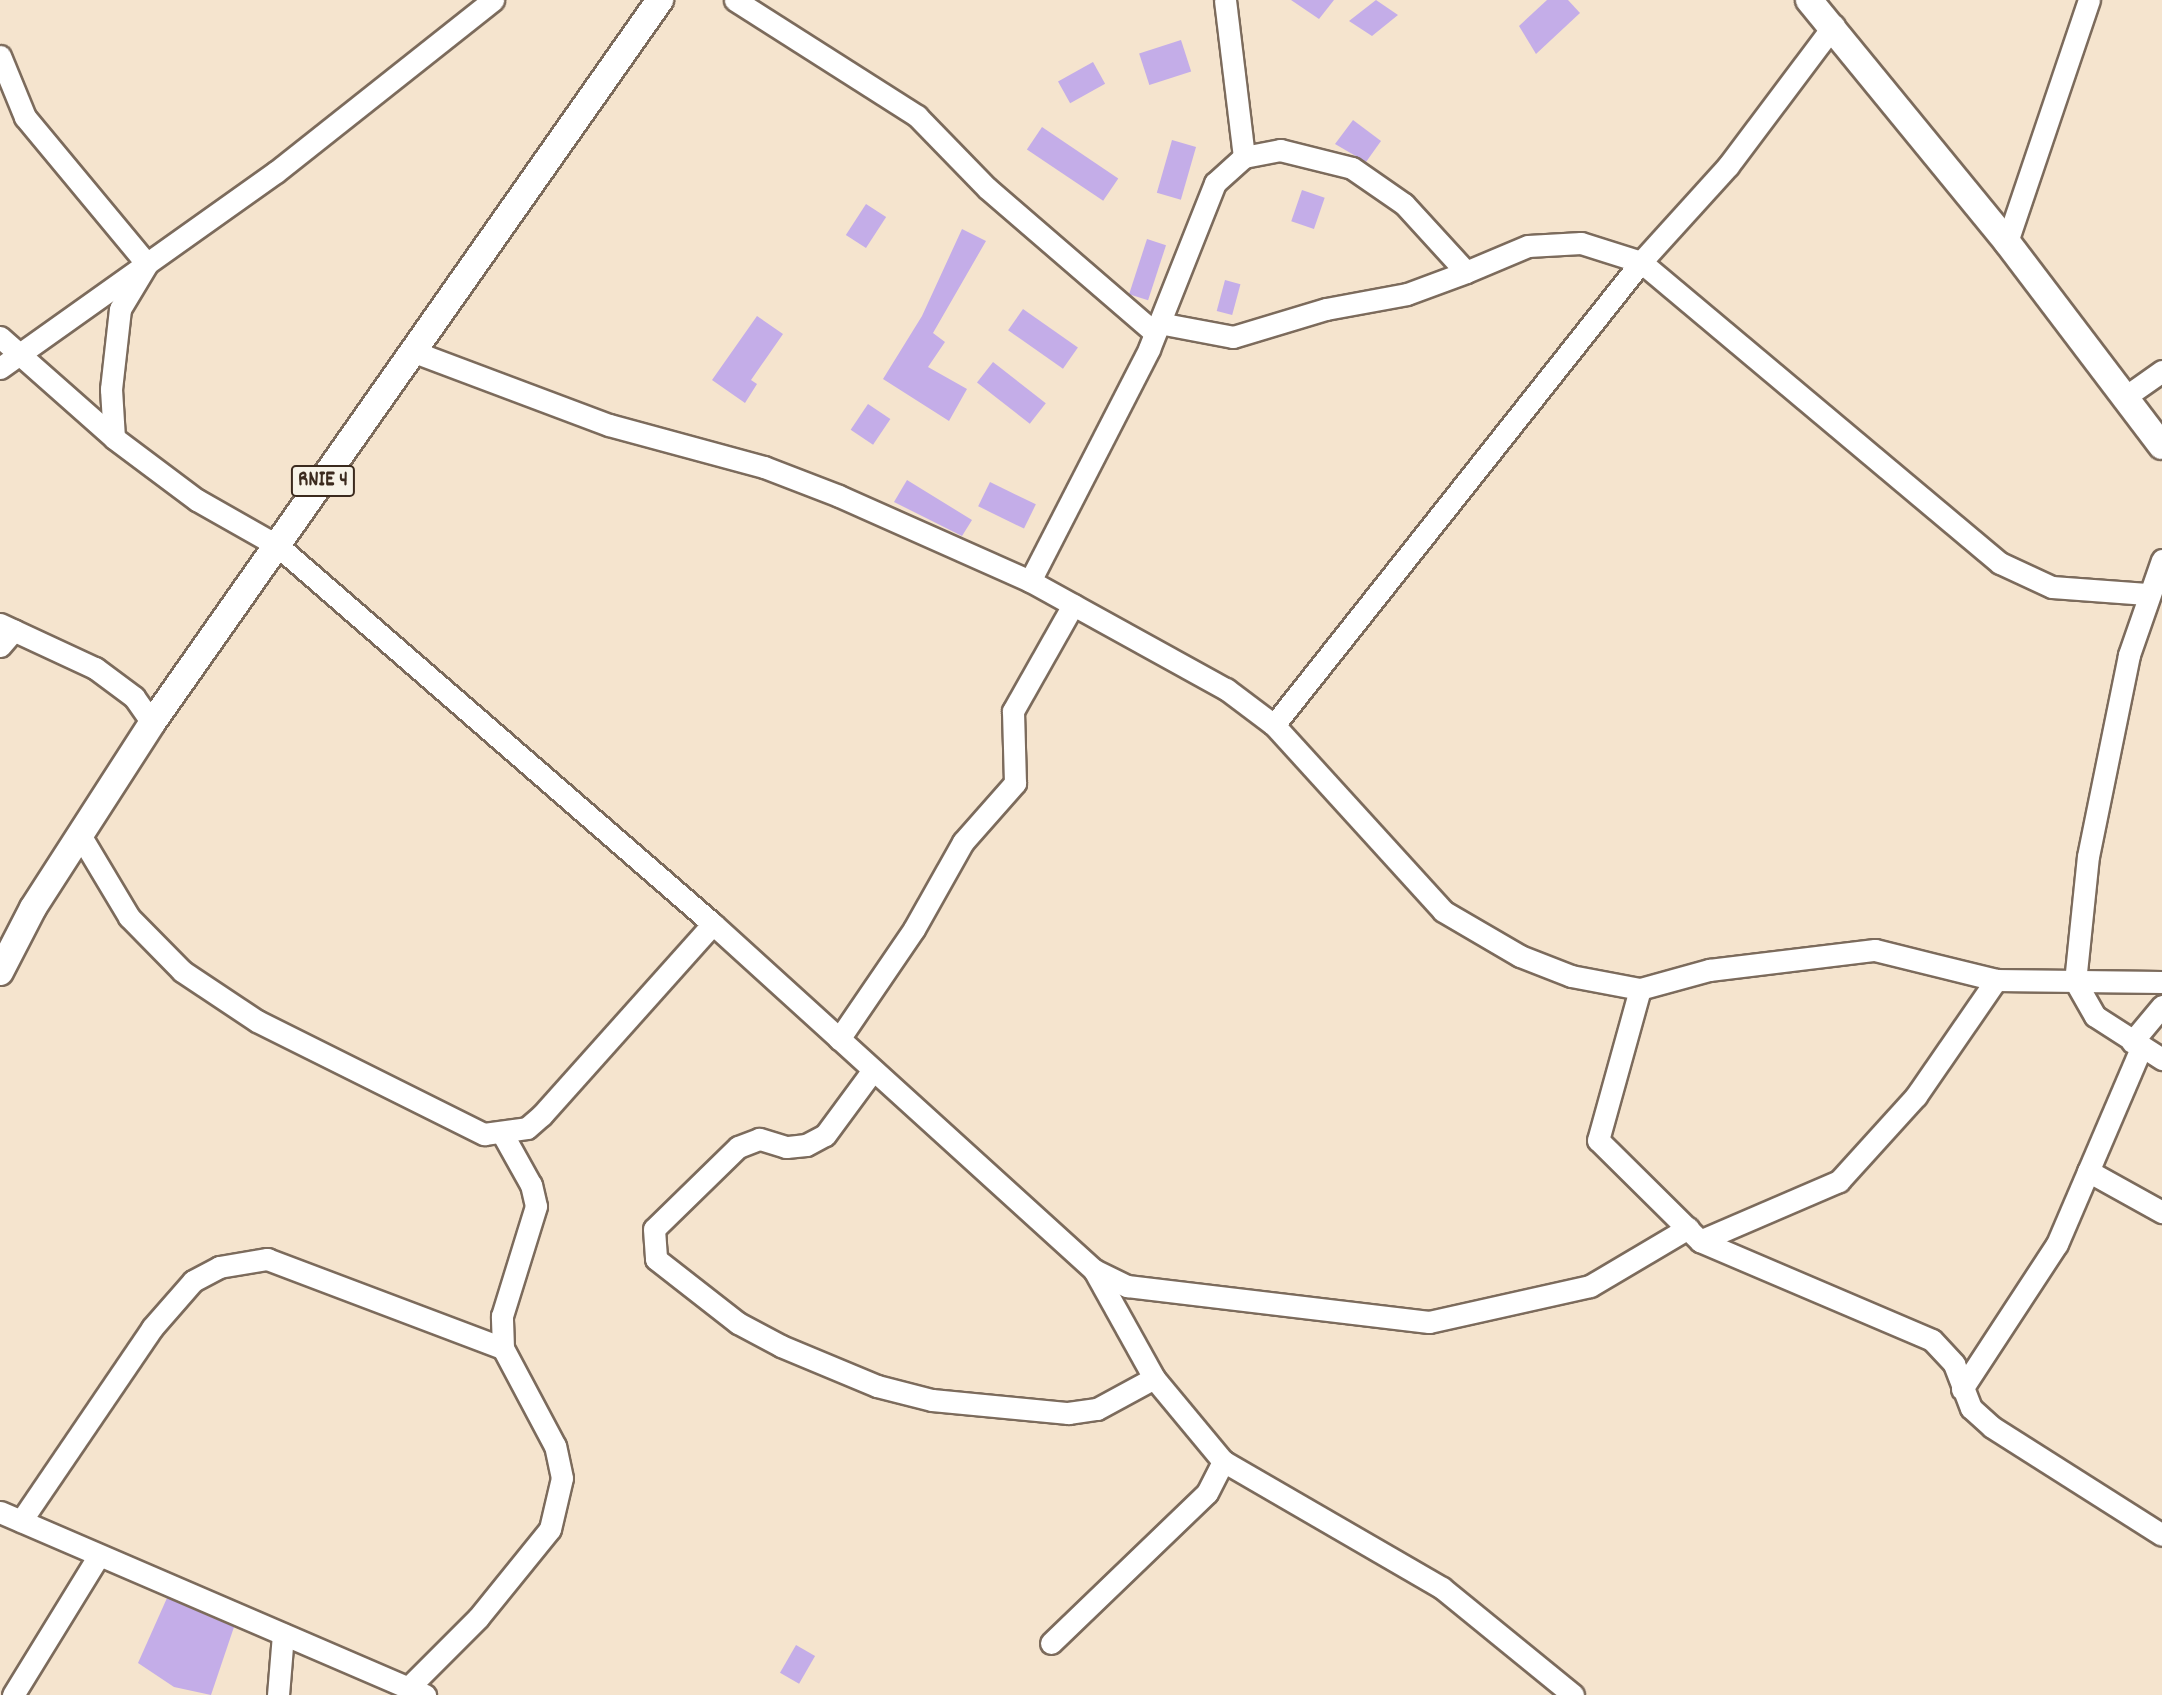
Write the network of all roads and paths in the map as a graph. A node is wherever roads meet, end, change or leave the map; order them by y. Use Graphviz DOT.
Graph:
graph roads {
  1 [pos="493,0"];
  2 [pos="660,0"];
  3 [pos="735,0"];
  4 [pos="1225,0"];
  5 [pos="1809,0"];
  6 [pos="2089,0"];
  7 [pos="1833,25"];
  8 [pos="0,56"];
  9 [pos="1244,157"];
  10 [pos="2007,242"];
  11 [pos="1641,262"];
  12 [pos="147,264"];
  13 [pos="1466,272"];
  14 [pos="1157,327"];
  15 [pos="0,337"];
  16 [pos="412,351"];
  17 [pos="19,357"];
  18 [pos="0,368"];
  19 [pos="2162,371"];
  20 [pos="2125,397"];
  21 [pos="114,438"];
  22 [pos="2162,446"];
  23 [pos="278,546"];
  24 [pos="2162,561"];
  25 [pos="1030,581"];
  26 [pos="2147,594"];
  27 [pos="1073,605"];
  28 [pos="5,633"];
  29 [pos="152,723"];
  30 [pos="1274,725"];
  31 [pos="80,835"];
  32 [pos="713,924"];
  33 [pos="0,972"];
  34 [pos="1996,980"];
  35 [pos="2075,981"];
  36 [pos="2162,982"];
  37 [pos="1640,989"];
  38 [pos="2162,1006"];
  39 [pos="839,1039"];
  40 [pos="2136,1045"];
  41 [pos="2162,1059"];
  42 [pos="873,1070"];
  43 [pos="503,1135"];
  44 [pos="2088,1171"];
  45 [pos="2162,1212"];
  46 [pos="1694,1234"];
  47 [pos="1094,1270"];
  48 [pos="503,1348"];
  49 [pos="1154,1378"];
  50 [pos="1962,1389"];
  51 [pos="1223,1461"];
  52 [pos="0,1512"];
  53 [pos="21,1521"];
  54 [pos="2162,1535"];
  55 [pos="99,1555"];
  56 [pos="283,1634"];
  57 [pos="1051,1643"];
  58 [pos="417,1692"];
  59 [pos="13,1695"];
  60 [pos="278,1695"];
  61 [pos="1573,1695"];
  1 -- 12 [label="street"];
  2 -- 16 [label="main road, RNIE 4"];
  3 -- 14 [label="street"];
  4 -- 9 [label="street"];
  5 -- 7 [label="main road"];
  6 -- 10 [label="street"];
  7 -- 10 [label="main road"];
  7 -- 11 [label="street"];
  8 -- 12 [label="street"];
  9 -- 13 [label="street"];
  9 -- 14 [label="street"];
  10 -- 20 [label="main road"];
  11 -- 13 [label="street"];
  11 -- 26 [label="street"];
  11 -- 30 [label="street"];
  12 -- 17 [label="street"];
  12 -- 21 [label="street"];
  13 -- 14 [label="street"];
  14 -- 25 [label="street"];
  15 -- 17 [label="street"];
  16 -- 23 [label="main road, RNIE 4"];
  16 -- 25 [label="street"];
  17 -- 18 [label="street"];
  17 -- 21 [label="street"];
  19 -- 20 [label="street"];
  20 -- 22 [label="main road"];
  21 -- 23 [label="street"];
  23 -- 29 [label="main road, RNIE 4"];
  23 -- 32 [label="street"];
  24 -- 26 [label="street"];
  25 -- 27 [label="street"];
  26 -- 35 [label="street"];
  27 -- 30 [label="street"];
  27 -- 39 [label="street"];
  28 -- 29 [label="street"];
  29 -- 31 [label="main road, RNIE 4"];
  30 -- 37 [label="street"];
  31 -- 33 [label="main road, RNIE 4"];
  31 -- 43 [label="street"];
  32 -- 39 [label="street"];
  32 -- 43 [label="street"];
  34 -- 35 [label="street"];
  34 -- 37 [label="street"];
  34 -- 46 [label="street"];
  35 -- 36 [label="street"];
  35 -- 40 [label="street"];
  37 -- 46 [label="street"];
  38 -- 40 [label="street"];
  39 -- 42 [label="street"];
  40 -- 41 [label="street"];
  40 -- 44 [label="street"];
  42 -- 47 [label="street"];
  42 -- 49 [label="street"];
  43 -- 48 [label="street"];
  44 -- 45 [label="street"];
  44 -- 50 [label="street"];
  46 -- 47 [label="street"];
  46 -- 50 [label="street"];
  47 -- 49 [label="street"];
  48 -- 53 [label="street"];
  48 -- 58 [label="street"];
  49 -- 51 [label="street"];
  50 -- 54 [label="street"];
  51 -- 57 [label="street"];
  51 -- 61 [label="street"];
  52 -- 53 [label="street"];
  53 -- 55 [label="street"];
  55 -- 56 [label="street"];
  55 -- 59 [label="street"];
  56 -- 58 [label="street"];
  56 -- 60 [label="street"];
}
